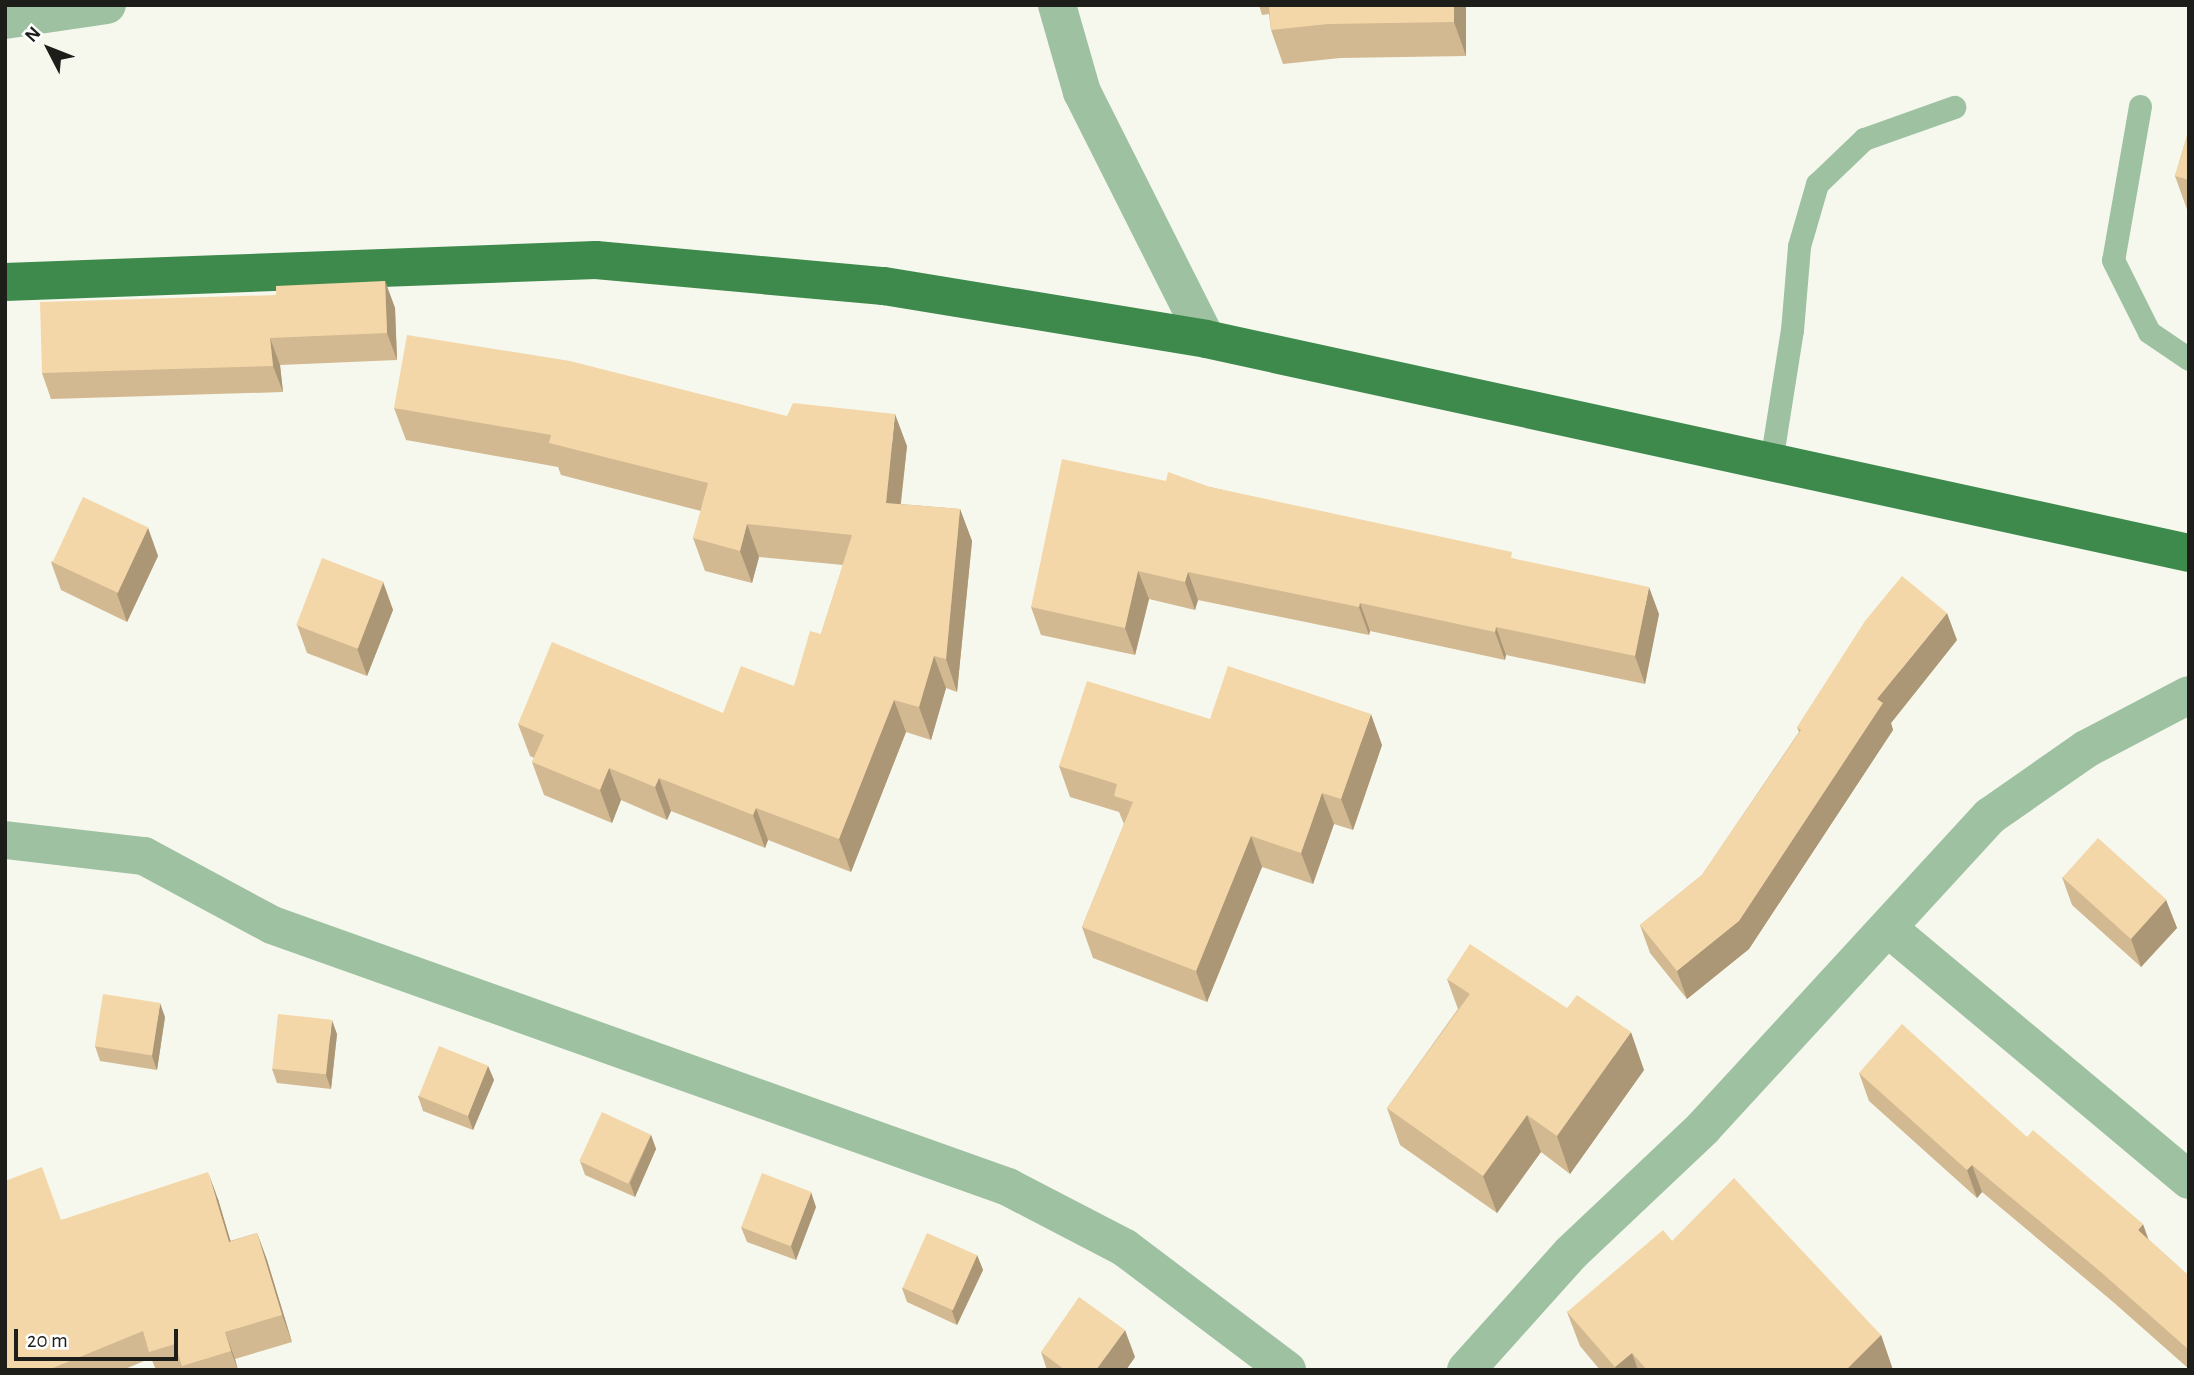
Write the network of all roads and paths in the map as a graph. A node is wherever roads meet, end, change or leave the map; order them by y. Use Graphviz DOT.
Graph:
graph roads {
  1 [pos="107,5"];
  2 [pos="1057,5"];
  3 [pos="5,20"];
  4 [pos="2140,106"];
  5 [pos="1954,107"];
  6 [pos="5,282"];
  7 [pos="1206,339"];
  8 [pos="2189,359"];
  9 [pos="1771,463"];
  10 [pos="2189,554"];
  11 [pos="2189,695"];
  12 [pos="5,840"];
  13 [pos="1889,929"];
  14 [pos="2189,1180"];
  15 [pos="1287,1370"];
  16 [pos="1466,1370"];
  1 -- 3 [label="street"];
  2 -- 7 [label="street"];
  4 -- 8 [label="lane"];
  5 -- 9 [label="lane"];
  6 -- 7 [label="highway"];
  7 -- 9 [label="highway"];
  9 -- 10 [label="highway"];
  11 -- 13 [label="street"];
  12 -- 15 [label="street"];
  13 -- 14 [label="street"];
  13 -- 16 [label="street"];
}
